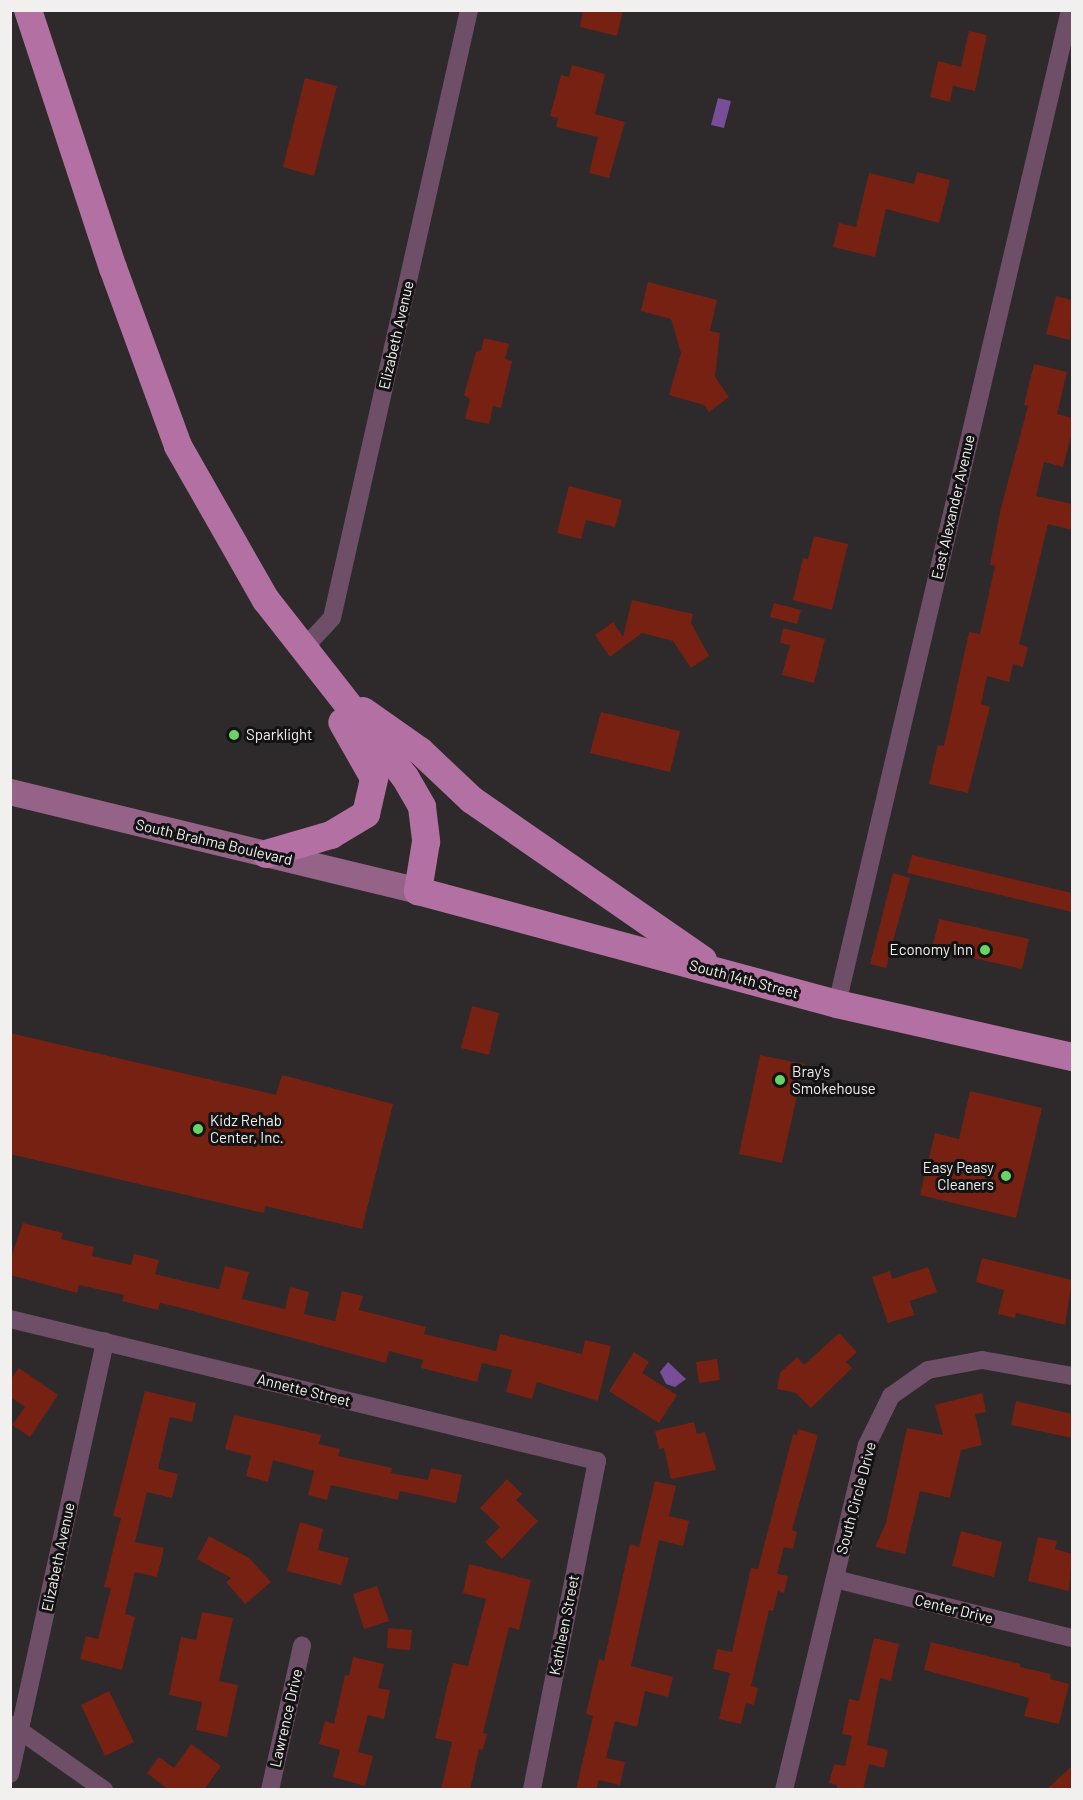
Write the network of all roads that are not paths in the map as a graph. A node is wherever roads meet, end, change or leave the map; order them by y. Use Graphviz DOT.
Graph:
graph roads {
  1 [pos="28,10"];
  2 [pos="469,10"];
  3 [pos="1070,10"];
  4 [pos="303,649"];
  5 [pos="333,688"];
  6 [pos="10,792"];
  7 [pos="266,854"];
  8 [pos="418,891"];
  9 [pos="721,972"];
  10 [pos="837,1004"];
  11 [pos="1072,1057"];
  12 [pos="10,1319"];
  13 [pos="105,1341"];
  14 [pos="1072,1376"];
  15 [pos="597,1461"];
  16 [pos="834,1579"];
  17 [pos="1072,1638"];
  18 [pos="302,1646"];
  19 [pos="15,1727"];
  20 [pos="10,1774"];
  21 [pos="104,1790"];
  22 [pos="270,1790"];
  23 [pos="532,1790"];
  24 [pos="784,1790"];
  1 -- 4 [label="main road"];
  2 -- 4 [label="street, Elizabeth Avenue"];
  3 -- 10 [label="street, East Alexander Avenue"];
  4 -- 5 [label="main road"];
  5 -- 7 [label="main road"];
  5 -- 8 [label="main road"];
  5 -- 9 [label="main road"];
  6 -- 7 [label="main road, South Brahma Boulevard"];
  7 -- 8 [label="main road, South Brahma Boulevard"];
  8 -- 9 [label="main road, South 14th Street"];
  9 -- 10 [label="main road, South 14th Street"];
  10 -- 11 [label="main road, South 14th Street"];
  12 -- 13 [label="street, Annette Street"];
  13 -- 15 [label="street, Annette Street"];
  13 -- 19 [label="street, Elizabeth Avenue"];
  14 -- 16 [label="street, South Circle Drive"];
  15 -- 23 [label="street, Kathleen Street"];
  16 -- 17 [label="street, Center Drive"];
  16 -- 24 [label="street, South Circle Drive"];
  18 -- 22 [label="street, Lawrence Drive"];
  19 -- 20 [label="street, Elizabeth Avenue"];
  19 -- 21 [label="street"];
}
